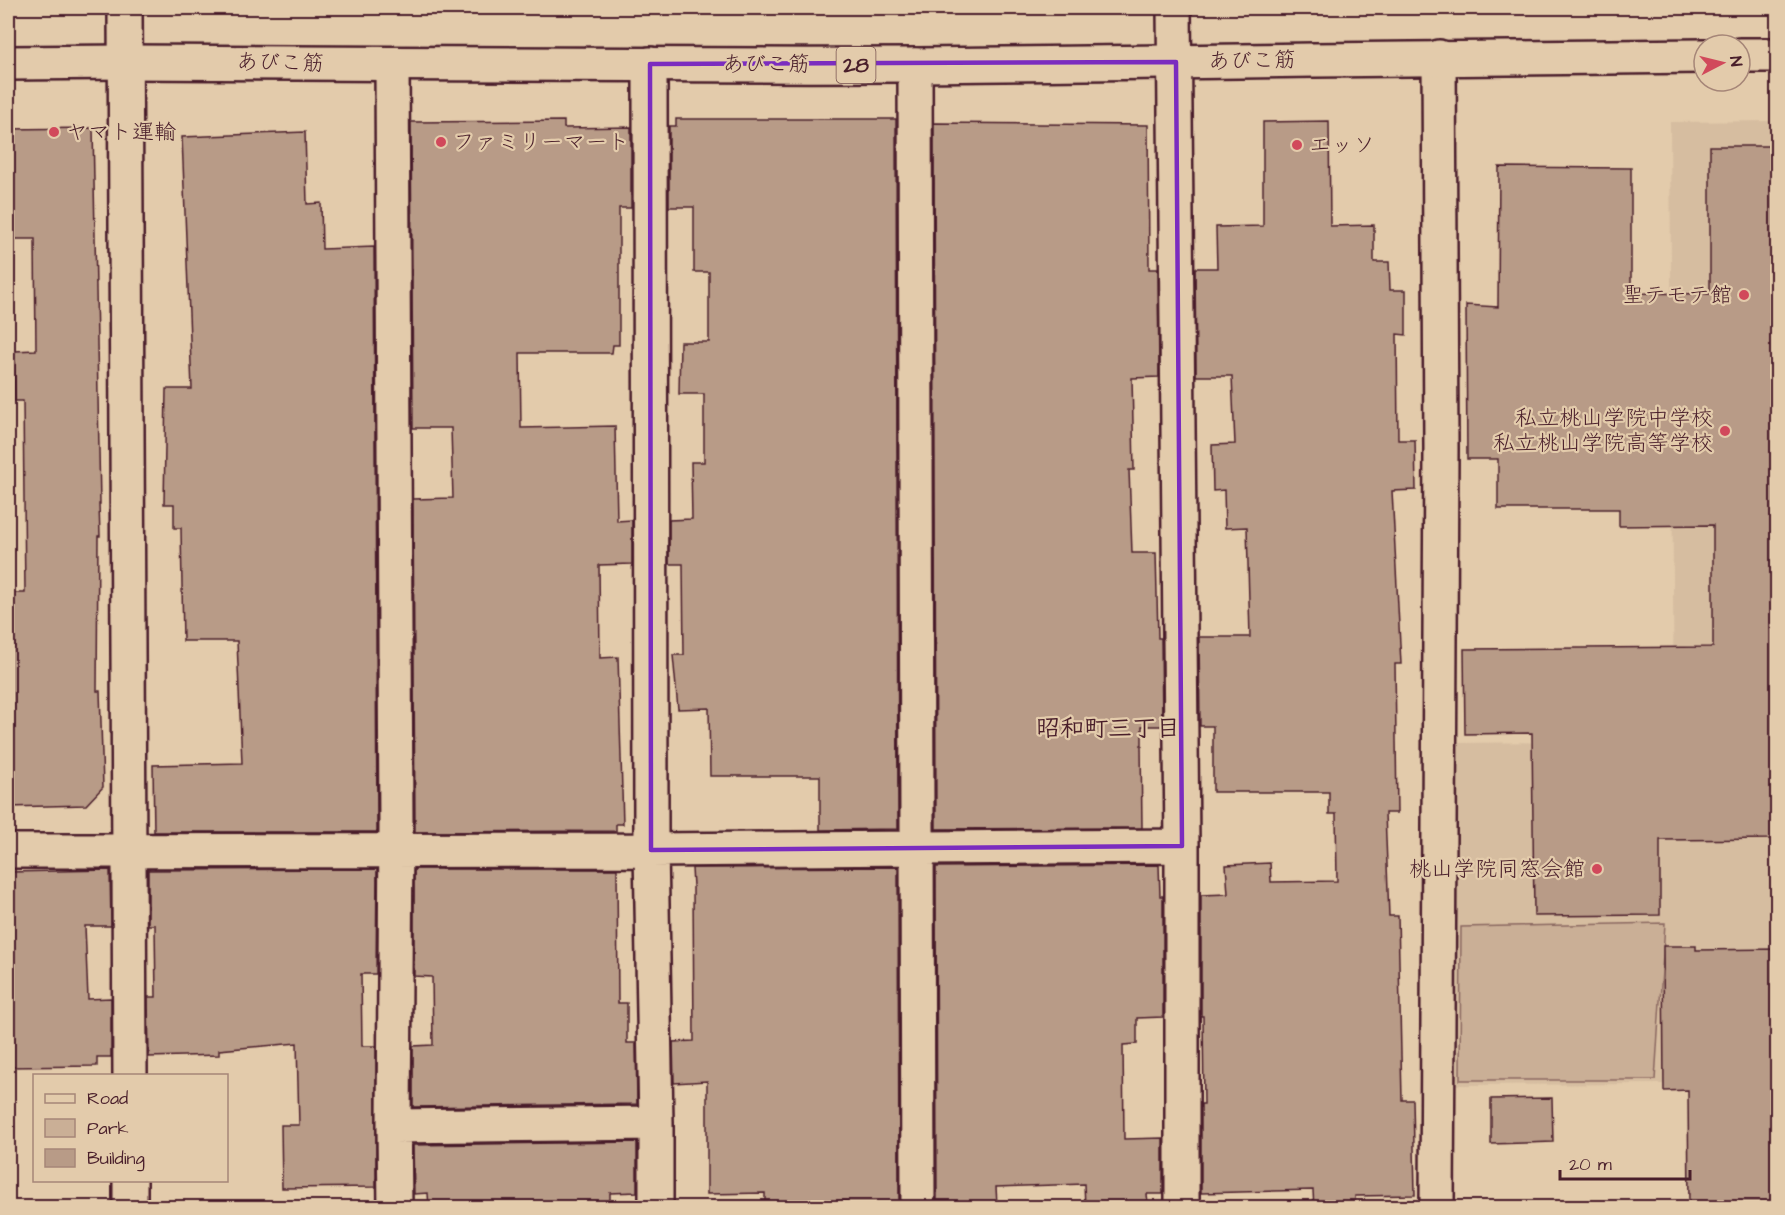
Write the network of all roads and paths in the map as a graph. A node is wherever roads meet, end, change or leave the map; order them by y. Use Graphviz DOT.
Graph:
graph roads {
  1 [pos="125,8"];
  2 [pos="1174,8"];
  3 [pos="1752,55"];
  4 [pos="1778,55"];
  5 [pos="1692,56"];
  6 [pos="1439,57"];
  7 [pos="127,62"];
  8 [pos="1176,62"];
  9 [pos="8,63"];
  10 [pos="392,64"];
  11 [pos="650,64"];
  12 [pos="915,65"];
  13 [pos="1182,846"];
  14 [pos="918,847"];
  15 [pos="395,849"];
  16 [pos="130,850"];
  17 [pos="651,850"];
  18 [pos="8,851"];
  19 [pos="130,1074"];
  20 [pos="657,1123"];
  21 [pos="394,1126"];
  22 [pos="130,1182"];
  23 [pos="130,1208"];
  24 [pos="395,1208"];
  25 [pos="656,1208"];
  26 [pos="918,1208"];
  27 [pos="1182,1208"];
  28 [pos="1437,1208"];
  1 -- 7 [label="street"];
  2 -- 8 [label="street"];
  3 -- 4 [label="street"];
  5 -- 6 [label="street, あびこ筋 / 28"];
  6 -- 8 [label="street, あびこ筋 / 28"];
  6 -- 28 [label="street"];
  7 -- 9 [label="street, あびこ筋 / 28"];
  7 -- 10 [label="street, あびこ筋 / 28"];
  7 -- 16 [label="street"];
  8 -- 12 [label="street, あびこ筋 / 28"];
  8 -- 13 [label="street"];
  10 -- 11 [label="street, あびこ筋 / 28"];
  10 -- 15 [label="street"];
  11 -- 12 [label="street, あびこ筋 / 28"];
  11 -- 17 [label="street"];
  12 -- 14 [label="street"];
  13 -- 14 [label="street"];
  13 -- 27 [label="street"];
  14 -- 17 [label="street"];
  14 -- 26 [label="street"];
  15 -- 16 [label="street"];
  15 -- 17 [label="street"];
  15 -- 21 [label="street"];
  16 -- 18 [label="street"];
  16 -- 19 [label="street"];
  17 -- 20 [label="street"];
  20 -- 21 [label="street"];
  20 -- 25 [label="street"];
  21 -- 24 [label="street"];
  22 -- 23 [label="street"];
}
